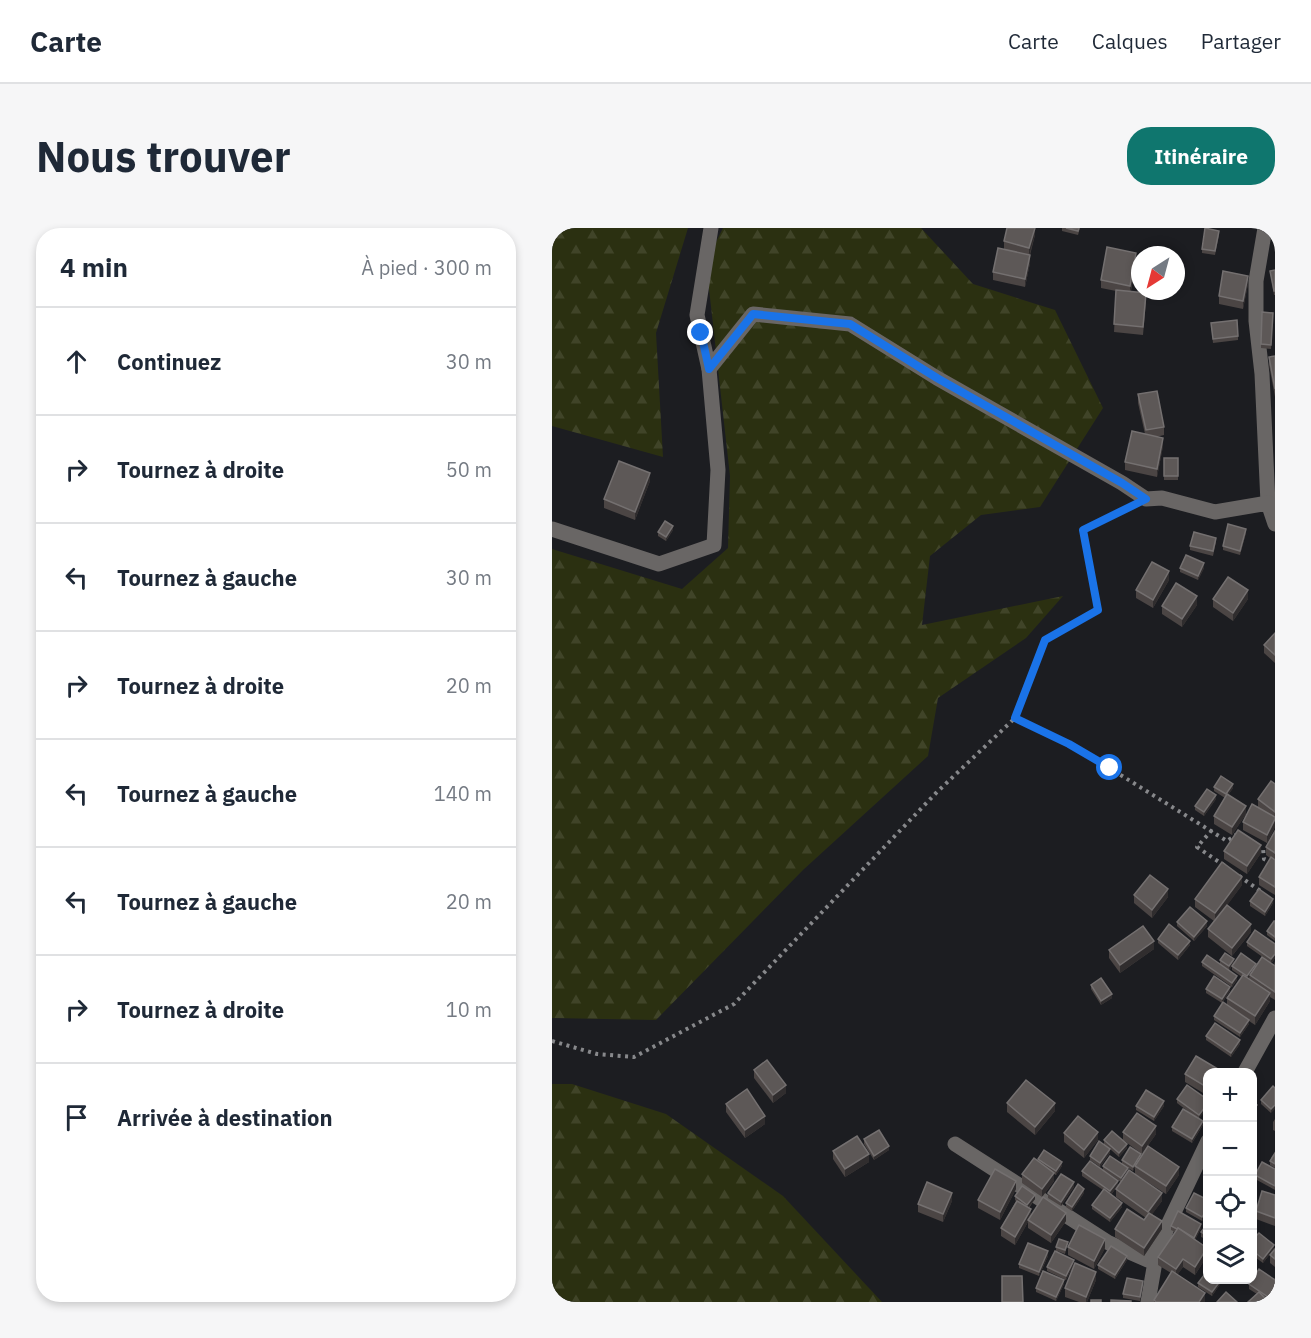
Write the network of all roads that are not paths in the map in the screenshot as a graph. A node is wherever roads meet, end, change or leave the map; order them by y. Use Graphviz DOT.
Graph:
graph roads {
  1 [pos="711,228"];
  2 [pos="1268,236"];
  3 [pos="709,369"];
  4 [pos="1271,506"];
  5 [pos="1275,524"];
  6 [pos="552,529"];
  7 [pos="1275,1018"];
  8 [pos="1247,1068"];
  9 [pos="955,1144"];
  10 [pos="1203,1152"];
  11 [pos="1168,1225"];
  12 [pos="1148,1302"];
  1 -- 3 [label="street"];
  2 -- 4 [label="street"];
  3 -- 4 [label="street"];
  3 -- 6 [label="street"];
  4 -- 5 [label="street"];
  7 -- 8 [label="street"];
  9 -- 11 [label="street"];
  10 -- 11 [label="street"];
  11 -- 12 [label="street"];
}
